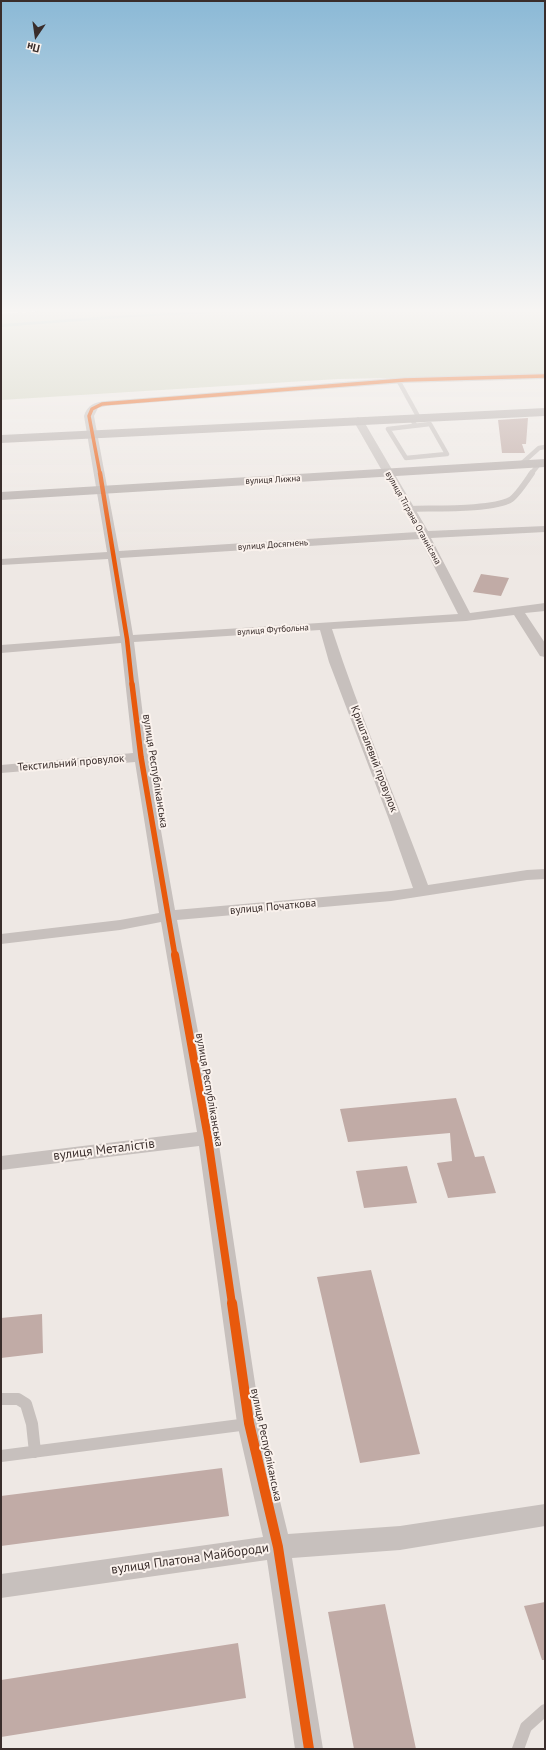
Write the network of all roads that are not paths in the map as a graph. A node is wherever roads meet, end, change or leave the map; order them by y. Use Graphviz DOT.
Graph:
graph roads {
  1 [pos="254,392"];
  2 [pos="403,392"];
  3 [pos="545,412"];
  4 [pos="527,413"];
  5 [pos="545,416"];
  6 [pos="358,420"];
  7 [pos="415,420"];
  8 [pos="93,434"];
  9 [pos="1,439"];
  10 [pos="545,448"];
  11 [pos="542,464"];
  12 [pos="520,465"];
  13 [pos="389,474"];
  14 [pos="103,489"];
  15 [pos="1,496"];
  16 [pos="409,509"];
  17 [pos="545,529"];
  18 [pos="424,535"];
  19 [pos="113,556"];
  20 [pos="1,562"];
  21 [pos="545,608"];
  22 [pos="518,612"];
  23 [pos="466,618"];
  24 [pos="325,627"];
  25 [pos="127,639"];
  26 [pos="1,649"];
  27 [pos="545,653"];
  28 [pos="142,757"];
  29 [pos="1,769"];
  30 [pos="545,874"];
  31 [pos="422,891"];
  32 [pos="168,916"];
  33 [pos="1,939"];
  34 [pos="208,1138"];
  35 [pos="1,1163"];
  36 [pos="1,1399"];
  37 [pos="249,1423"];
  38 [pos="35,1452"];
  39 [pos="1,1456"];
  40 [pos="545,1516"];
  41 [pos="278,1547"];
  42 [pos="1,1586"];
  43 [pos="545,1710"];
  44 [pos="309,1749"];
  45 [pos="518,1749"];
  1 -- 8 [label="street, вулиця Республіканська"];
  2 -- 7 [label="lane"];
  3 -- 4 [label="street"];
  4 -- 5 [label="lane"];
  4 -- 7 [label="street"];
  6 -- 7 [label="street"];
  6 -- 8 [label="street"];
  6 -- 13 [label="street, вулиця Тіграна Оганнісяна"];
  7 -- 7 [label="lane"];
  8 -- 9 [label="street"];
  8 -- 14 [label="street, вулиця Республіканська"];
  10 -- 12 [label="lane"];
  11 -- 12 [label="street, вулиця Лижна"];
  11 -- 16 [label="lane"];
  12 -- 13 [label="street, вулиця Лижна"];
  13 -- 14 [label="street, вулиця Лижна"];
  13 -- 16 [label="street, вулиця Тіграна Оганнісяна"];
  14 -- 15 [label="street, вулиця Лижна"];
  14 -- 19 [label="street, вулиця Республіканська"];
  16 -- 18 [label="street, вулиця Тіграна Оганнісяна"];
  17 -- 18 [label="street, вулиця Досягнень"];
  18 -- 19 [label="street, вулиця Досягнень"];
  18 -- 23 [label="street, вулиця Тіграна Оганнісяна"];
  19 -- 20 [label="street, вулиця Досягнень"];
  19 -- 25 [label="street, вулиця Республіканська"];
  21 -- 22 [label="street, вулиця Футбольна"];
  22 -- 23 [label="street, вулиця Футбольна"];
  22 -- 27 [label="street"];
  23 -- 24 [label="street, вулиця Футбольна"];
  24 -- 25 [label="street, вулиця Футбольна"];
  24 -- 31 [label="street, Кришталевий провулок"];
  25 -- 26 [label="street, вулиця Футбольна"];
  25 -- 28 [label="street, вулиця Республіканська"];
  28 -- 29 [label="street, Текстильний провулок"];
  28 -- 32 [label="street, вулиця Республіканська"];
  30 -- 31 [label="street, вулиця Початкова"];
  31 -- 32 [label="street, вулиця Початкова"];
  32 -- 33 [label="street, вулиця Початкова"];
  32 -- 34 [label="street, вулиця Республіканська"];
  34 -- 35 [label="street, вулиця Металістів"];
  34 -- 37 [label="street, вулиця Республіканська"];
  36 -- 38 [label="lane"];
  37 -- 38 [label="lane"];
  37 -- 41 [label="street, вулиця Республіканська"];
  38 -- 39 [label="lane"];
  40 -- 41 [label="street, вулиця Платона Майбороди"];
  41 -- 42 [label="street, вулиця Платона Майбороди"];
  41 -- 44 [label="street, вулиця Республіканська"];
  43 -- 45 [label="lane"];
}
